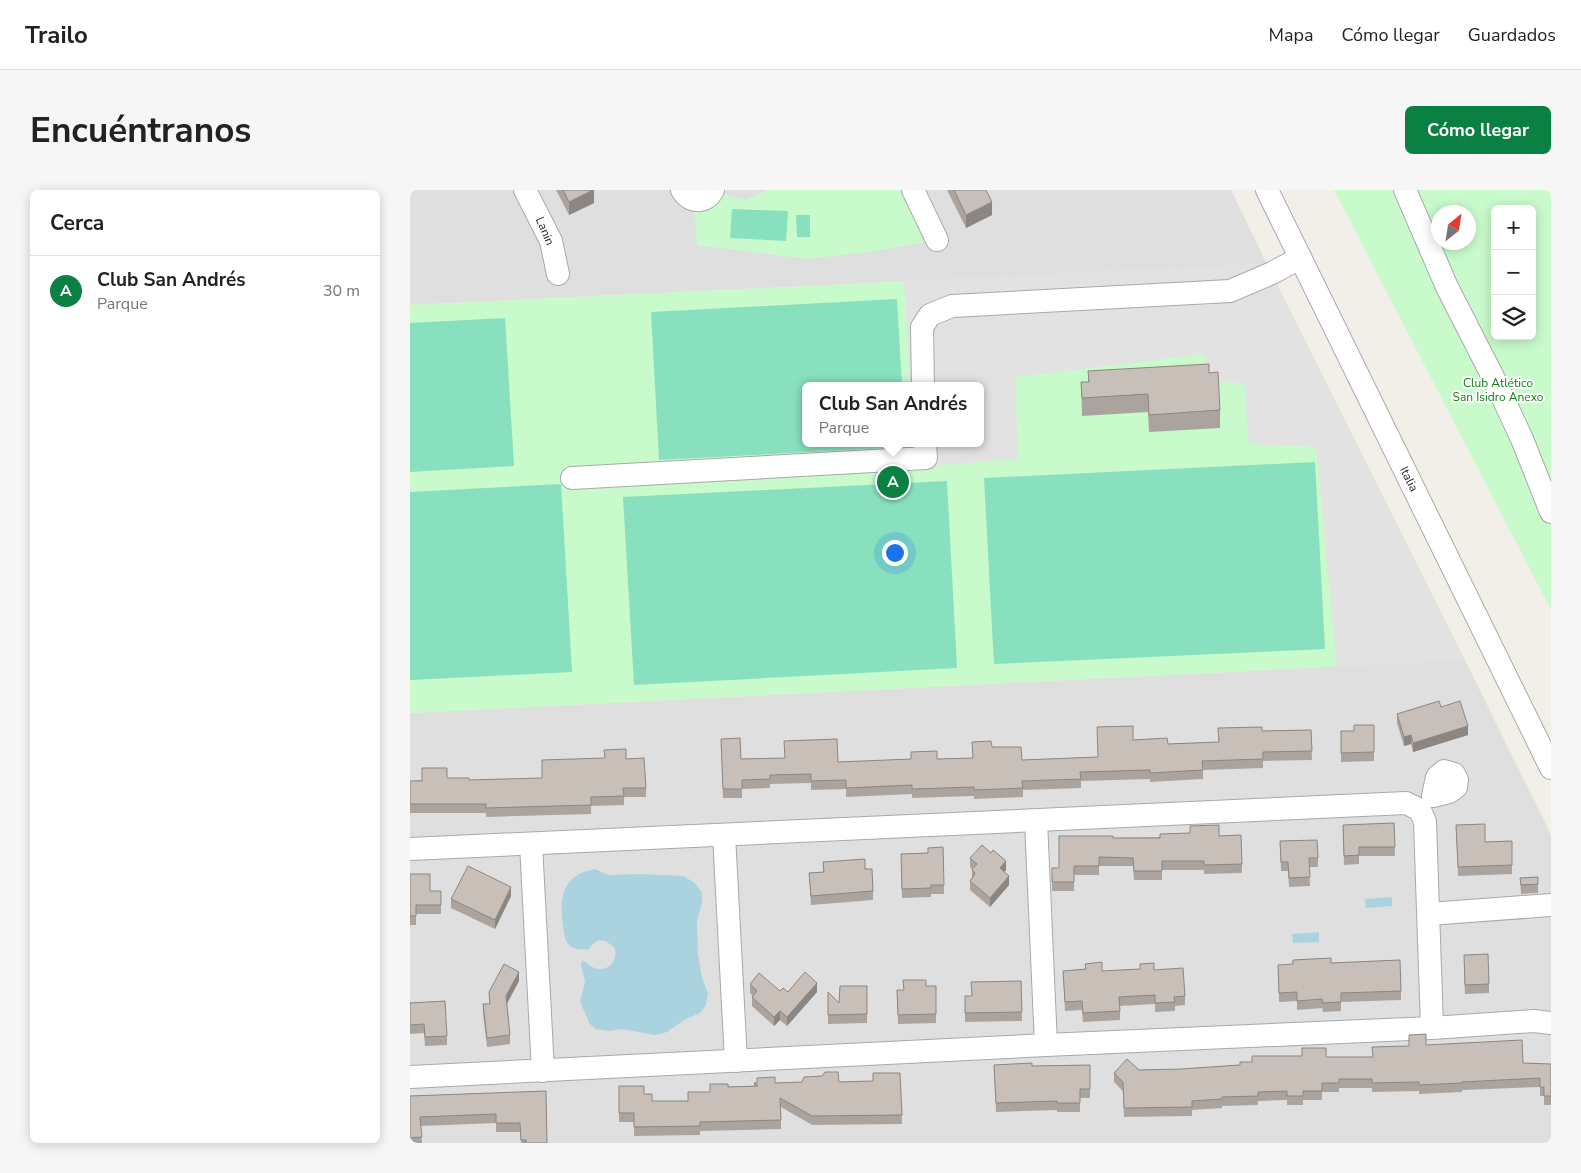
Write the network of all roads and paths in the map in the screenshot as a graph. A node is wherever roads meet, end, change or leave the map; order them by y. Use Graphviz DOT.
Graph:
graph roads {
  1 [pos="526,190"];
  2 [pos="682,190"];
  3 [pos="713,190"];
  4 [pos="913,190"];
  5 [pos="1267,190"];
  6 [pos="1405,190"];
  7 [pos="937,240"];
  8 [pos="1300,258"];
  9 [pos="558,274"];
  10 [pos="923,382"];
  11 [pos="925,447"];
  12 [pos="572,478"];
  13 [pos="1551,512"];
  14 [pos="1551,768"];
  15 [pos="1036,821"];
  16 [pos="724,835"];
  17 [pos="531,844"];
  18 [pos="410,849"];
  19 [pos="1551,905"];
  20 [pos="1429,914"];
  21 [pos="1551,1022"];
  22 [pos="1432,1028"];
  23 [pos="1046,1045"];
  24 [pos="736,1060"];
  25 [pos="543,1070"];
  26 [pos="410,1077"];
  1 -- 9 [label="street, Lanin"];
  2 -- 3 [label="street"];
  4 -- 7 [label="street"];
  5 -- 8 [label="street, Italia"];
  6 -- 13 [label="street"];
  8 -- 10 [label="street"];
  8 -- 14 [label="street, Italia"];
  11 -- 12 [label="street"];
  15 -- 16 [label="street"];
  15 -- 20 [label="street"];
  15 -- 23 [label="street"];
  16 -- 17 [label="street"];
  16 -- 24 [label="street"];
  17 -- 18 [label="street"];
  17 -- 25 [label="street"];
  19 -- 20 [label="street"];
  20 -- 22 [label="street"];
  21 -- 22 [label="street"];
  22 -- 23 [label="street"];
  23 -- 24 [label="street"];
  24 -- 25 [label="street"];
  25 -- 26 [label="street"];
}
